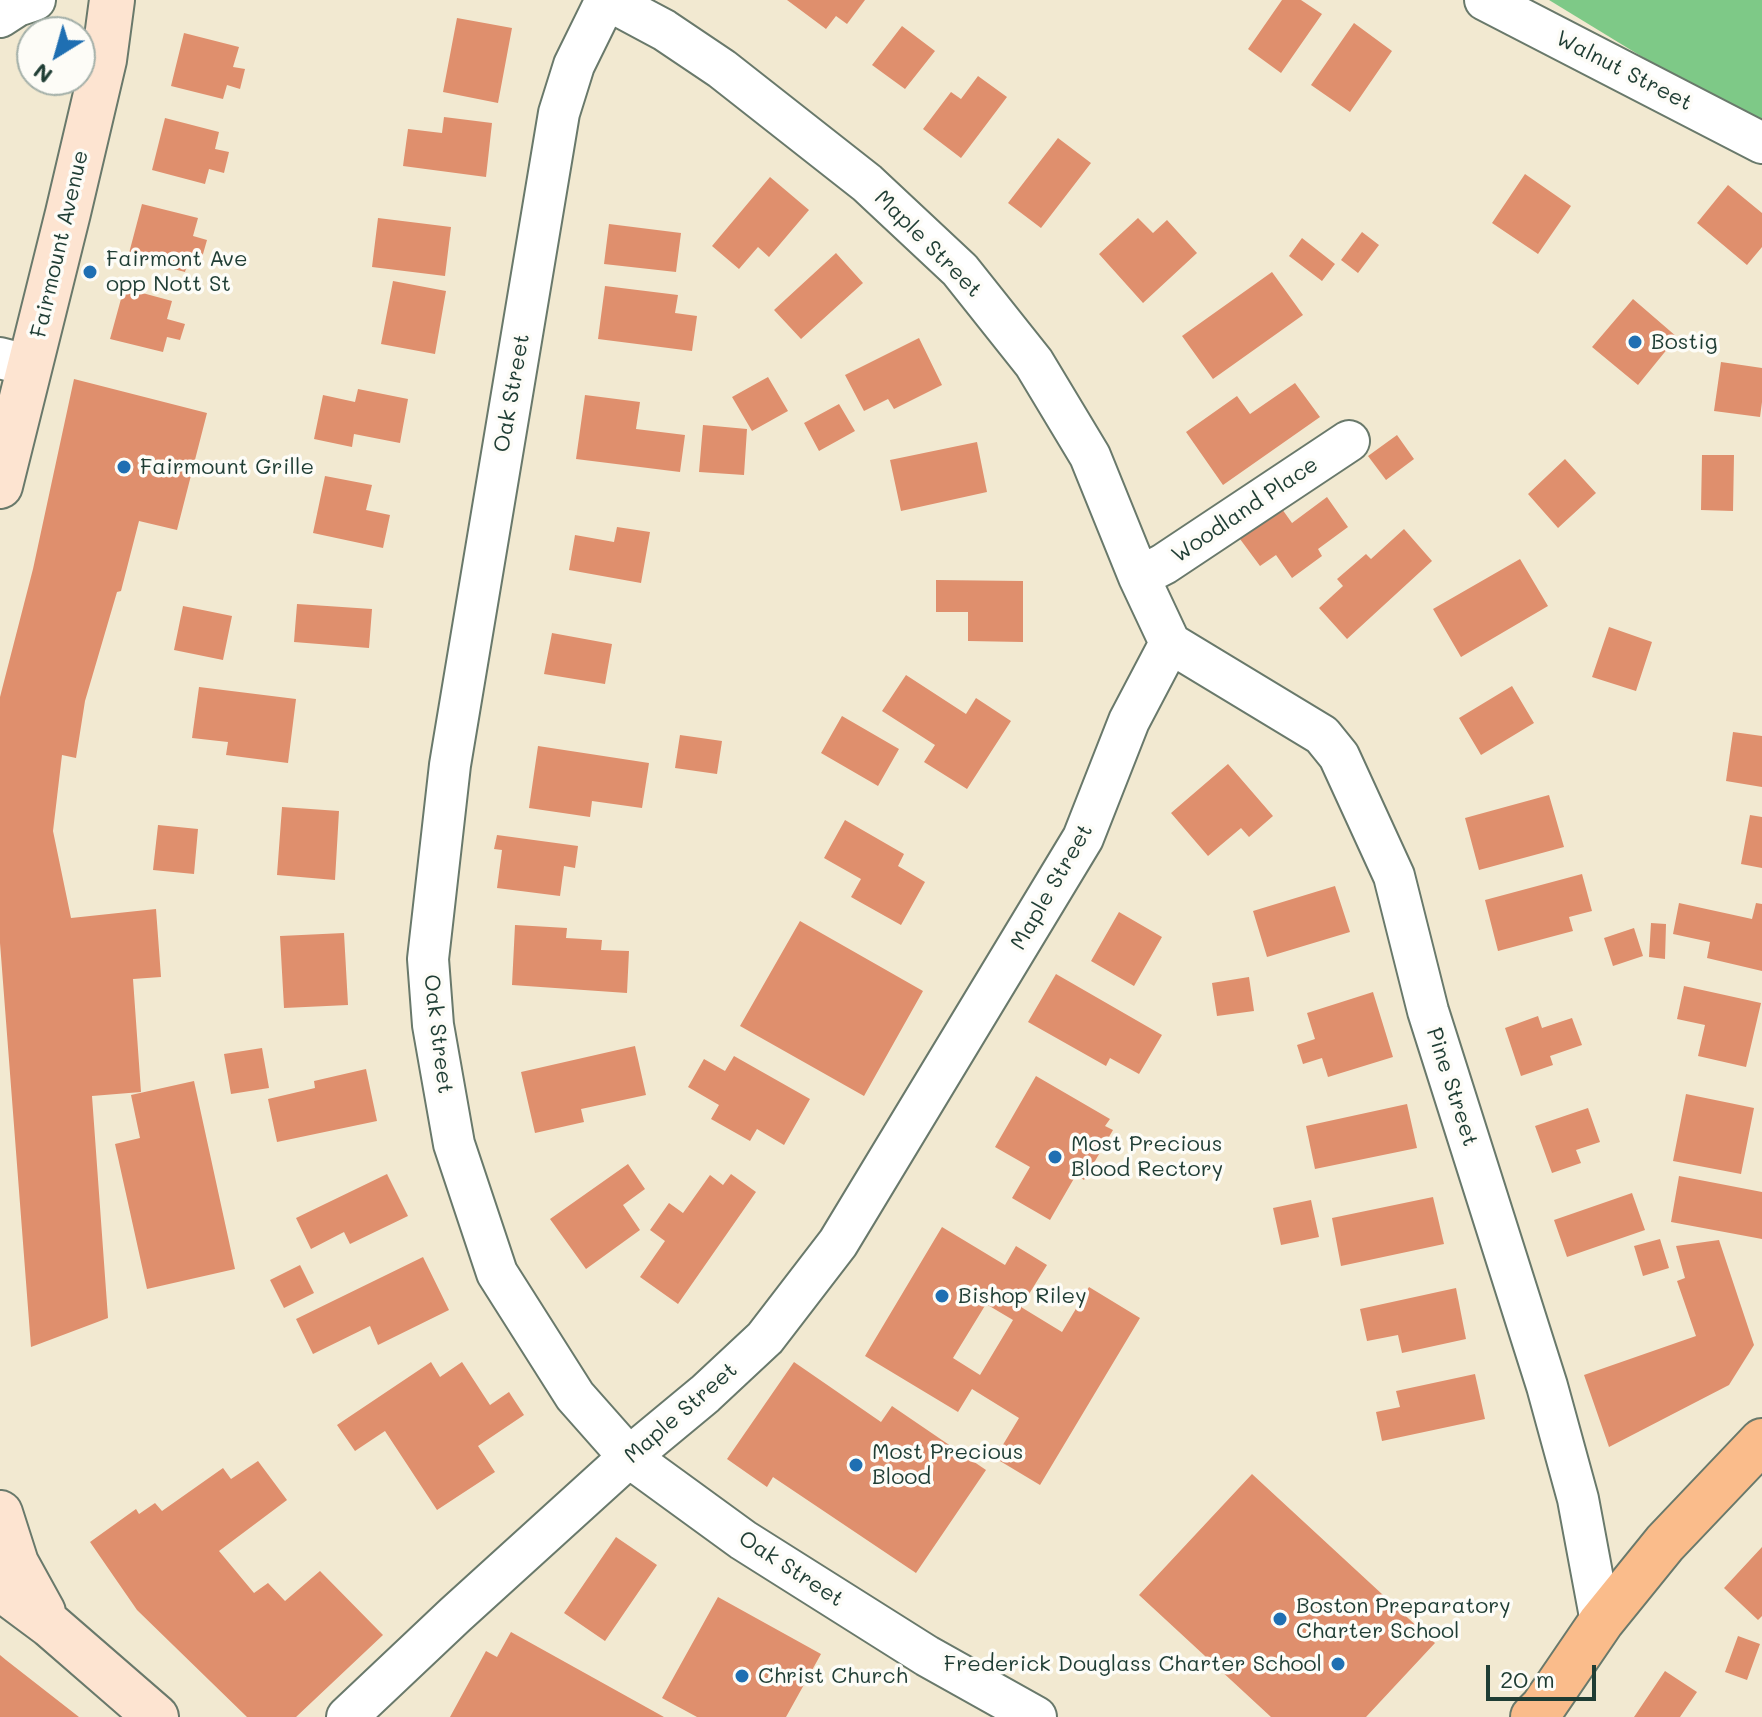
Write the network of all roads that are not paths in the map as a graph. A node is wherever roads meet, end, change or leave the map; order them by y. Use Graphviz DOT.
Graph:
graph roads {
  1 [pos="35,0"];
  2 [pos="112,0"];
  3 [pos="607,0"];
  4 [pos="1485,0"];
  5 [pos="0,17"];
  6 [pos="1762,143"];
  7 [pos="15,362"];
  8 [pos="1349,441"];
  9 [pos="0,486"];
  10 [pos="1139,577"];
  11 [pos="1170,643"];
  12 [pos="1762,1441"];
  13 [pos="629,1457"];
  14 [pos="0,1513"];
  15 [pos="0,1588"];
  16 [pos="1601,1622"];
  17 [pos="50,1625"];
  18 [pos="156,1717"];
  19 [pos="347,1717"];
  20 [pos="1036,1717"];
  21 [pos="1533,1717"];
  1 -- 5 [label="street"];
  2 -- 7 [label="main road, Fairmount Avenue"];
  3 -- 10 [label="street, Maple Street"];
  3 -- 13 [label="street, Oak Street"];
  4 -- 6 [label="street, Walnut Street"];
  7 -- 9 [label="main road, Fairmount Avenue"];
  8 -- 10 [label="street, Woodland Place"];
  10 -- 11 [label="street, Maple Street"];
  11 -- 13 [label="street, Maple Street"];
  11 -- 16 [label="street, Pine Street"];
  12 -- 16 [label="main road"];
  13 -- 19 [label="street, Maple Street"];
  13 -- 20 [label="street, Oak Street"];
  14 -- 17 [label="main road"];
  15 -- 17 [label="main road"];
  16 -- 21 [label="main road"];
  17 -- 18 [label="main road"];
}
